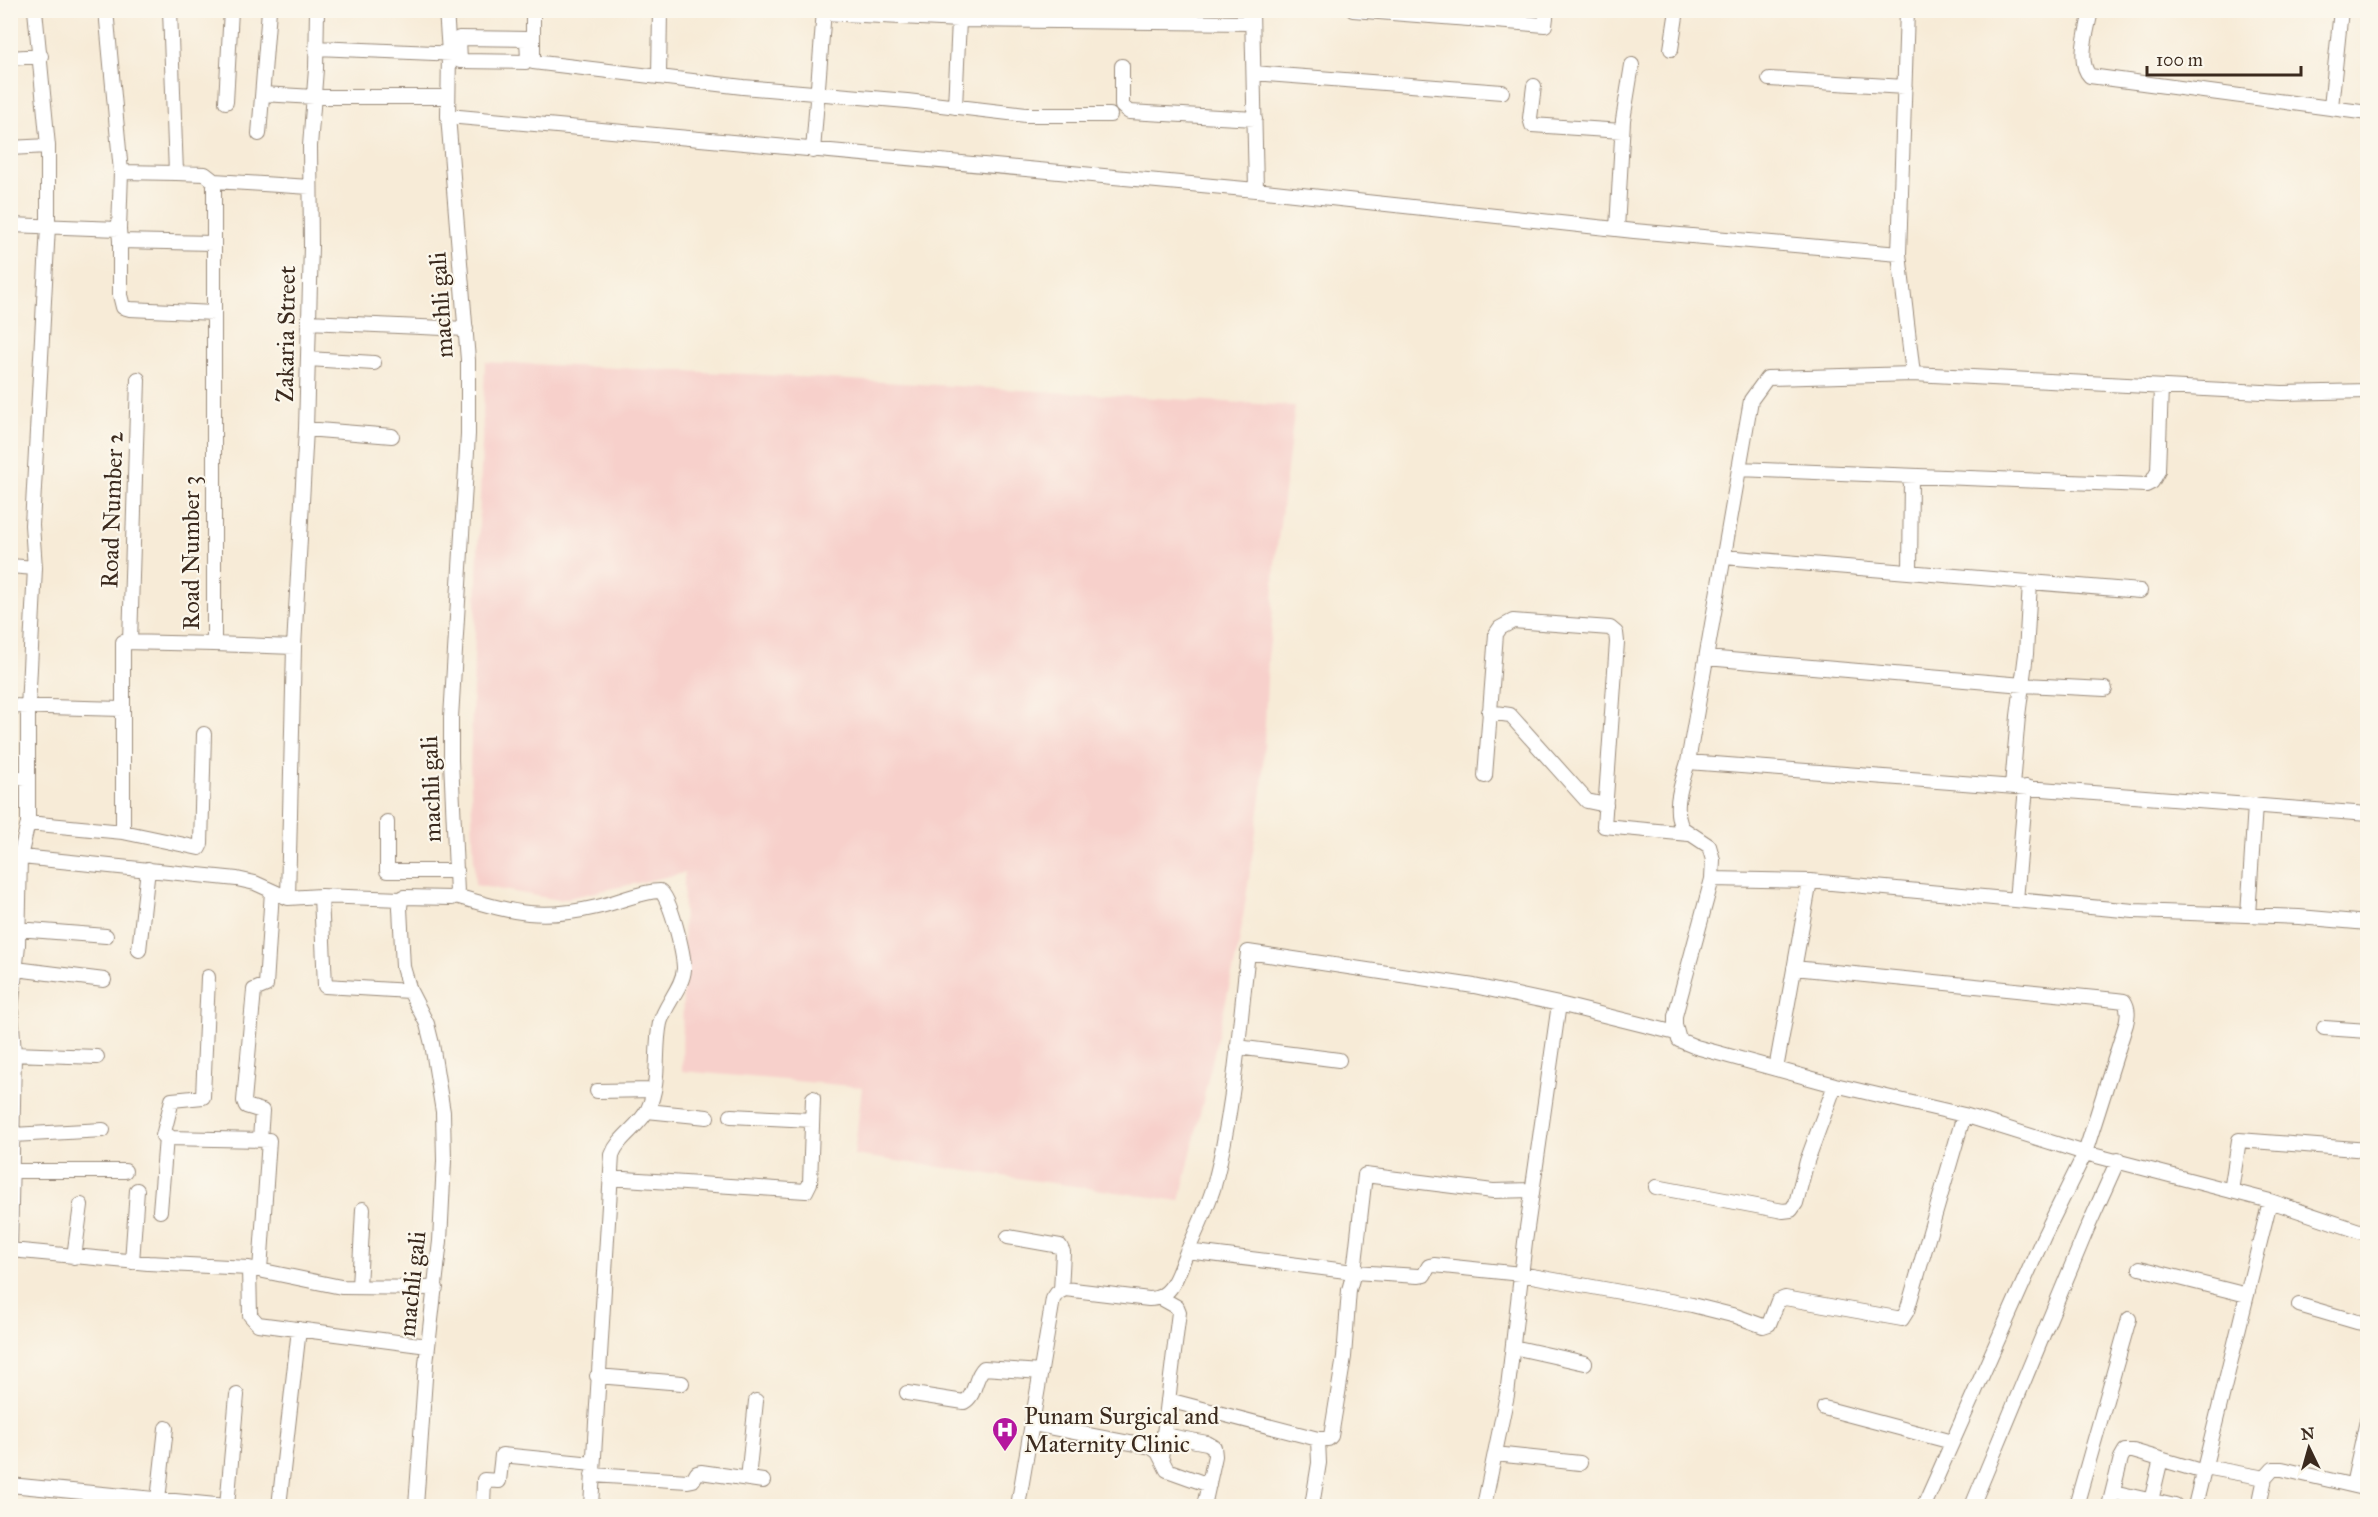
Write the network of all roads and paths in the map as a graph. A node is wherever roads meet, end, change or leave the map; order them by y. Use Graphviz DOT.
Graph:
graph roads {
  1 [pos="35,10"];
  2 [pos="106,10"];
  3 [pos="170,10"];
  4 [pos="231,10"];
  5 [pos="270,10"];
  6 [pos="446,10"];
  7 [pos="533,10"];
  8 [pos="660,10"];
  9 [pos="1353,10"];
  10 [pos="1547,10"];
  11 [pos="1677,10"];
  12 [pos="1907,10"];
  13 [pos="2091,10"];
  14 [pos="2342,10"];
  15 [pos="824,12"];
  16 [pos="317,16"];
  17 [pos="1251,17"];
  18 [pos="959,20"];
  19 [pos="316,48"];
  20 [pos="1671,49"];
  21 [pos="454,53"];
  22 [pos="41,56"];
  23 [pos="530,56"];
  24 [pos="10,58"];
  25 [pos="1632,65"];
  26 [pos="1122,66"];
  27 [pos="1254,72"];
  28 [pos="659,77"];
  29 [pos="1769,79"];
  30 [pos="1534,86"];
  31 [pos="1905,87"];
  32 [pos="1502,92"];
  33 [pos="263,94"];
  34 [pos="818,94"];
  35 [pos="314,97"];
  36 [pos="448,97"];
  37 [pos="226,102"];
  38 [pos="955,107"];
  39 [pos="2331,107"];
  40 [pos="2367,113"];
  41 [pos="1110,115"];
  42 [pos="448,116"];
  43 [pos="1255,119"];
  44 [pos="1622,131"];
  45 [pos="260,134"];
  46 [pos="48,146"];
  47 [pos="10,148"];
  48 [pos="813,151"];
  49 [pos="120,172"];
  50 [pos="176,173"];
  51 [pos="214,181"];
  52 [pos="310,187"];
  53 [pos="1256,190"];
  54 [pos="10,225"];
  55 [pos="48,226"];
  56 [pos="1617,230"];
  57 [pos="119,235"];
  58 [pos="213,243"];
  59 [pos="1899,254"];
  60 [pos="214,313"];
  61 [pos="308,322"];
  62 [pos="466,329"];
  63 [pos="308,359"];
  64 [pos="374,363"];
  65 [pos="1913,374"];
  66 [pos="138,379"];
  67 [pos="2161,387"];
  68 [pos="2367,391"];
  69 [pos="306,429"];
  70 [pos="392,436"];
  71 [pos="1739,469"];
  72 [pos="1911,477"];
  73 [pos="1724,557"];
  74 [pos="10,567"];
  75 [pos="35,568"];
  76 [pos="1910,572"];
  77 [pos="2030,582"];
  78 [pos="2140,591"];
  79 [pos="130,642"];
  80 [pos="214,645"];
  81 [pos="294,647"];
  82 [pos="1706,658"];
  83 [pos="2024,686"];
  84 [pos="2105,689"];
  85 [pos="10,706"];
  86 [pos="28,708"];
  87 [pos="122,709"];
  88 [pos="1490,712"];
  89 [pos="204,734"];
  90 [pos="1688,762"];
  91 [pos="1485,776"];
  92 [pos="10,777"];
  93 [pos="28,779"];
  94 [pos="2019,787"];
  95 [pos="1606,805"];
  96 [pos="2255,805"];
  97 [pos="2367,814"];
  98 [pos="387,822"];
  99 [pos="28,823"];
  100 [pos="123,832"];
  101 [pos="1689,834"];
  102 [pos="15,856"];
  103 [pos="148,869"];
  104 [pos="457,871"];
  105 [pos="1712,879"];
  106 [pos="1810,881"];
  107 [pos="272,891"];
  108 [pos="321,896"];
  109 [pos="456,896"];
  110 [pos="288,898"];
  111 [pos="401,899"];
  112 [pos="2016,900"];
  113 [pos="14,908"];
  114 [pos="2248,915"];
  115 [pos="2367,923"];
  116 [pos="18,929"];
  117 [pos="106,936"];
  118 [pos="14,945"];
  119 [pos="139,950"];
  120 [pos="1794,968"];
  121 [pos="16,969"];
  122 [pos="208,977"];
  123 [pos="104,980"];
  124 [pos="410,991"];
  125 [pos="1559,1004"];
  126 [pos="2324,1028"];
  127 [pos="2367,1031"];
  128 [pos="1676,1033"];
  129 [pos="1237,1047"];
  130 [pos="14,1054"];
  131 [pos="96,1057"];
  132 [pos="1339,1060"];
  133 [pos="1776,1069"];
  134 [pos="1835,1085"];
  135 [pos="654,1090"];
  136 [pos="597,1091"];
  137 [pos="813,1098"];
  138 [pos="647,1111"];
  139 [pos="1964,1115"];
  140 [pos="731,1116"];
  141 [pos="707,1117"];
  142 [pos="812,1120"];
  143 [pos="103,1130"];
  144 [pos="14,1135"];
  145 [pos="170,1136"];
  146 [pos="260,1139"];
  147 [pos="2367,1150"];
  148 [pos="2085,1152"];
  149 [pos="2118,1160"];
  150 [pos="125,1171"];
  151 [pos="13,1172"];
  152 [pos="610,1178"];
  153 [pos="1656,1187"];
  154 [pos="137,1190"];
  155 [pos="1532,1190"];
  156 [pos="2231,1191"];
  157 [pos="2270,1201"];
  158 [pos="81,1205"];
  159 [pos="363,1209"];
  160 [pos="160,1211"];
  161 [pos="2367,1234"];
  162 [pos="1008,1237"];
  163 [pos="1187,1251"];
  164 [pos="11,1252"];
  165 [pos="74,1257"];
  166 [pos="132,1262"];
  167 [pos="2140,1268"];
  168 [pos="255,1269"];
  169 [pos="1354,1272"];
  170 [pos="1521,1274"];
  171 [pos="359,1287"];
  172 [pos="436,1287"];
  173 [pos="1060,1291"];
  174 [pos="2247,1295"];
  175 [pos="1161,1298"];
  176 [pos="2299,1305"];
  177 [pos="2130,1319"];
  178 [pos="2367,1322"];
  179 [pos="299,1329"];
  180 [pos="428,1346"];
  181 [pos="1513,1347"];
  182 [pos="1585,1363"];
  183 [pos="1041,1372"];
  184 [pos="597,1376"];
  185 [pos="682,1383"];
  186 [pos="907,1393"];
  187 [pos="237,1395"];
  188 [pos="1168,1400"];
  189 [pos="756,1401"];
  190 [pos="1824,1408"];
  191 [pos="2367,1416"];
  192 [pos="1032,1424"];
  193 [pos="166,1428"];
  194 [pos="1164,1435"];
  195 [pos="1318,1439"];
  196 [pos="1952,1442"];
  197 [pos="1495,1454"];
  198 [pos="1161,1458"];
  199 [pos="2161,1459"];
  200 [pos="1580,1463"];
  201 [pos="592,1469"];
  202 [pos="2204,1469"];
  203 [pos="2265,1478"];
  204 [pos="748,1479"];
  205 [pos="764,1481"];
  206 [pos="10,1485"];
  207 [pos="1209,1485"];
  208 [pos="2353,1485"];
  209 [pos="2367,1489"];
  210 [pos="2113,1492"];
  211 [pos="158,1500"];
  212 [pos="2151,1501"];
  213 [pos="227,1506"];
  214 [pos="279,1506"];
  215 [pos="416,1506"];
  216 [pos="483,1506"];
  217 [pos="591,1506"];
  218 [pos="1018,1506"];
  219 [pos="1204,1506"];
  220 [pos="1312,1506"];
  221 [pos="1484,1506"];
  222 [pos="1924,1506"];
  223 [pos="1972,1506"];
  224 [pos="2076,1506"];
  225 [pos="2109,1506"];
  226 [pos="2175,1506"];
  227 [pos="2195,1506"];
  228 [pos="2259,1506"];
  1 -- 22 [label="street"];
  2 -- 49 [label="street"];
  3 -- 50 [label="street"];
  4 -- 37 [label="street"];
  5 -- 33 [label="street"];
  6 -- 21 [label="street, machli gali"];
  7 -- 23 [label="street"];
  8 -- 28 [label="street"];
  9 -- 10 [label="street"];
  11 -- 20 [label="street"];
  12 -- 31 [label="street"];
  13 -- 39 [label="street"];
  14 -- 39 [label="street"];
  15 -- 18 [label="street"];
  15 -- 34 [label="street"];
  16 -- 19 [label="street, Zakaria Street"];
  17 -- 18 [label="street"];
  17 -- 27 [label="street"];
  18 -- 38 [label="street"];
  19 -- 21 [label="street"];
  19 -- 35 [label="street, Zakaria Street"];
  21 -- 23 [label="street"];
  21 -- 23 [label="street"];
  21 -- 36 [label="street, machli gali"];
  22 -- 24 [label="street"];
  22 -- 46 [label="street"];
  23 -- 28 [label="street"];
  25 -- 44 [label="street"];
  26 -- 43 [label="street"];
  27 -- 32 [label="street"];
  27 -- 43 [label="street"];
  28 -- 34 [label="street"];
  29 -- 31 [label="street"];
  30 -- 44 [label="street"];
  31 -- 59 [label="street"];
  33 -- 35 [label="street"];
  33 -- 45 [label="street"];
  34 -- 38 [label="street"];
  34 -- 48 [label="street"];
  35 -- 36 [label="street"];
  35 -- 52 [label="street, Zakaria Street"];
  36 -- 42 [label="street, machli gali"];
  38 -- 41 [label="street"];
  39 -- 40 [label="street"];
  42 -- 48 [label="street"];
  42 -- 62 [label="street, machli gali"];
  43 -- 53 [label="street"];
  44 -- 56 [label="street"];
  46 -- 47 [label="street"];
  46 -- 55 [label="street"];
  48 -- 53 [label="street"];
  49 -- 50 [label="street"];
  49 -- 57 [label="street"];
  50 -- 51 [label="street"];
  51 -- 52 [label="street"];
  51 -- 58 [label="street, Road Number 3"];
  52 -- 61 [label="street, Zakaria Street"];
  53 -- 56 [label="street"];
  54 -- 55 [label="street"];
  55 -- 57 [label="street"];
  55 -- 75 [label="street"];
  56 -- 59 [label="street"];
  57 -- 58 [label="street"];
  57 -- 60 [label="street"];
  58 -- 60 [label="street, Road Number 3"];
  59 -- 65 [label="street"];
  60 -- 80 [label="street, Road Number 3"];
  61 -- 62 [label="street"];
  61 -- 63 [label="street, Zakaria Street"];
  62 -- 104 [label="street, machli gali"];
  63 -- 64 [label="street"];
  63 -- 69 [label="street, Zakaria Street"];
  65 -- 67 [label="street"];
  65 -- 71 [label="street"];
  66 -- 79 [label="street, Road Number 2"];
  67 -- 68 [label="street"];
  67 -- 72 [label="street"];
  69 -- 70 [label="street"];
  69 -- 81 [label="street, Zakaria Street"];
  71 -- 72 [label="street"];
  71 -- 73 [label="street"];
  72 -- 76 [label="street"];
  73 -- 76 [label="street"];
  73 -- 82 [label="street"];
  74 -- 75 [label="street"];
  75 -- 86 [label="street"];
  76 -- 77 [label="street"];
  77 -- 78 [label="street"];
  77 -- 83 [label="street"];
  79 -- 80 [label="street, Road Number 3"];
  79 -- 87 [label="street"];
  80 -- 81 [label="street"];
  81 -- 110 [label="street, Zakaria Street"];
  82 -- 83 [label="street"];
  82 -- 90 [label="street"];
  83 -- 84 [label="street"];
  83 -- 94 [label="street"];
  85 -- 86 [label="street"];
  86 -- 87 [label="street"];
  86 -- 93 [label="street"];
  87 -- 100 [label="street"];
  88 -- 91 [label="street"];
  88 -- 95 [label="street"];
  88 -- 95 [label="street"];
  89 -- 100 [label="street"];
  90 -- 94 [label="street"];
  90 -- 101 [label="street"];
  92 -- 93 [label="street"];
  93 -- 99 [label="street"];
  94 -- 96 [label="street"];
  94 -- 112 [label="street"];
  95 -- 101 [label="street"];
  96 -- 97 [label="street"];
  96 -- 114 [label="street"];
  98 -- 104 [label="street"];
  99 -- 100 [label="street"];
  99 -- 102 [label="street"];
  101 -- 105 [label="street"];
  102 -- 103 [label="street"];
  102 -- 113 [label="street"];
  103 -- 107 [label="street"];
  103 -- 119 [label="street"];
  104 -- 109 [label="street, machli gali"];
  105 -- 106 [label="street"];
  105 -- 128 [label="street"];
  106 -- 112 [label="street"];
  106 -- 120 [label="street"];
  107 -- 110 [label="street"];
  107 -- 146 [label="street"];
  108 -- 110 [label="street"];
  108 -- 111 [label="street"];
  108 -- 124 [label="street"];
  109 -- 111 [label="street"];
  109 -- 135 [label="street"];
  111 -- 124 [label="street, machli gali"];
  112 -- 114 [label="street"];
  113 -- 116 [label="street"];
  114 -- 115 [label="street"];
  116 -- 117 [label="street"];
  116 -- 118 [label="street"];
  118 -- 121 [label="street"];
  120 -- 133 [label="street"];
  120 -- 148 [label="street"];
  121 -- 123 [label="street"];
  121 -- 130 [label="street"];
  122 -- 145 [label="street"];
  124 -- 172 [label="street, machli gali"];
  125 -- 128 [label="street"];
  125 -- 129 [label="street"];
  125 -- 155 [label="street"];
  126 -- 127 [label="street"];
  128 -- 133 [label="street"];
  129 -- 132 [label="street"];
  129 -- 163 [label="street"];
  130 -- 131 [label="street"];
  130 -- 144 [label="street"];
  133 -- 134 [label="street"];
  134 -- 139 [label="street"];
  134 -- 153 [label="street"];
  135 -- 136 [label="street"];
  135 -- 138 [label="street"];
  137 -- 142 [label="street"];
  138 -- 141 [label="street"];
  138 -- 152 [label="street"];
  139 -- 148 [label="street"];
  139 -- 170 [label="street"];
  140 -- 142 [label="street"];
  142 -- 152 [label="street"];
  143 -- 144 [label="street"];
  144 -- 151 [label="street"];
  145 -- 146 [label="street"];
  145 -- 160 [label="street"];
  146 -- 168 [label="street"];
  147 -- 156 [label="street"];
  148 -- 149 [label="street"];
  148 -- 196 [label="street"];
  149 -- 156 [label="street"];
  149 -- 223 [label="street"];
  150 -- 151 [label="street"];
  151 -- 164 [label="street"];
  152 -- 184 [label="street"];
  154 -- 166 [label="street"];
  155 -- 169 [label="street"];
  155 -- 170 [label="street"];
  156 -- 157 [label="street"];
  157 -- 161 [label="street"];
  157 -- 174 [label="street"];
  158 -- 165 [label="street"];
  159 -- 171 [label="street"];
  162 -- 173 [label="street"];
  163 -- 169 [label="street"];
  163 -- 175 [label="street"];
  164 -- 165 [label="street"];
  165 -- 166 [label="street"];
  166 -- 168 [label="street"];
  167 -- 174 [label="street"];
  168 -- 171 [label="street"];
  168 -- 179 [label="street"];
  169 -- 170 [label="street"];
  169 -- 195 [label="street"];
  170 -- 181 [label="street"];
  171 -- 172 [label="street"];
  172 -- 180 [label="street, machli gali"];
  173 -- 175 [label="street"];
  173 -- 183 [label="street"];
  174 -- 202 [label="street"];
  175 -- 188 [label="street"];
  176 -- 178 [label="street"];
  177 -- 224 [label="street"];
  179 -- 180 [label="street"];
  179 -- 214 [label="street"];
  180 -- 215 [label="street, machli gali"];
  181 -- 182 [label="street"];
  181 -- 197 [label="street"];
  183 -- 186 [label="street"];
  183 -- 192 [label="street"];
  184 -- 185 [label="street"];
  184 -- 201 [label="street"];
  187 -- 213 [label="street"];
  188 -- 194 [label="street"];
  188 -- 195 [label="street"];
  189 -- 204 [label="street"];
  190 -- 196 [label="street"];
  191 -- 208 [label="street"];
  192 -- 198 [label="street"];
  192 -- 218 [label="street"];
  193 -- 211 [label="street"];
  194 -- 198 [label="street"];
  194 -- 207 [label="street"];
  195 -- 220 [label="street"];
  196 -- 222 [label="street"];
  197 -- 200 [label="street"];
  197 -- 221 [label="street"];
  198 -- 207 [label="street"];
  199 -- 202 [label="street"];
  199 -- 210 [label="street"];
  199 -- 212 [label="street"];
  201 -- 204 [label="street"];
  201 -- 216 [label="street"];
  201 -- 217 [label="street"];
  202 -- 203 [label="street"];
  202 -- 227 [label="street"];
  203 -- 208 [label="street"];
  203 -- 228 [label="street"];
  204 -- 205 [label="street"];
  206 -- 211 [label="street"];
  207 -- 219 [label="street"];
  208 -- 209 [label="street"];
  210 -- 212 [label="street"];
  210 -- 225 [label="street"];
  211 -- 213 [label="street"];
  212 -- 226 [label="street"];
}
